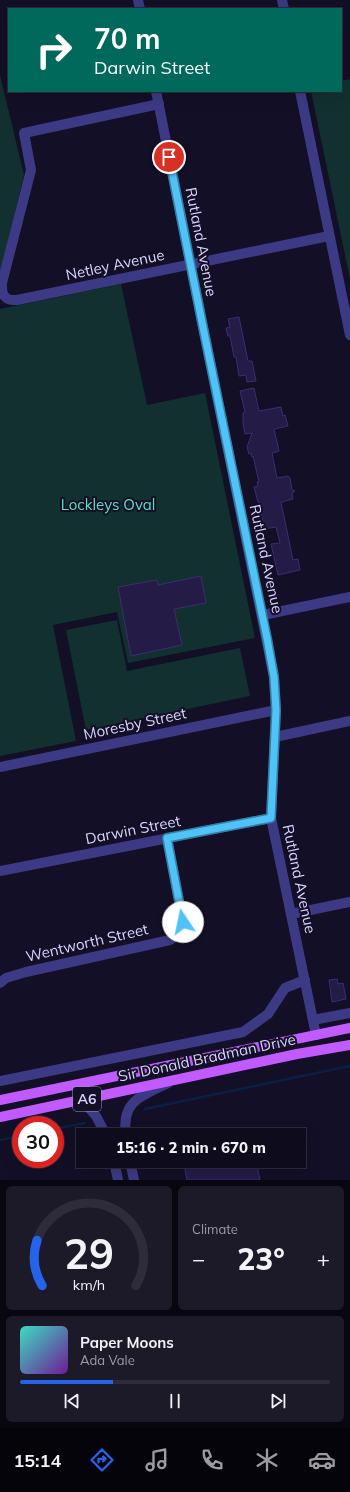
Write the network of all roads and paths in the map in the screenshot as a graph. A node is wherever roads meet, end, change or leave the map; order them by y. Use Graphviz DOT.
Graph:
graph roads {
  1 [pos="156,92"];
  2 [pos="300,92"];
  3 [pos="159,104"];
  4 [pos="329,236"];
  5 [pos="190,265"];
  6 [pos="350,335"];
  7 [pos="350,597"];
  8 [pos="263,616"];
  9 [pos="276,710"];
  10 [pos="350,721"];
  11 [pos="275,737"];
  12 [pos="0,767"];
  13 [pos="271,818"];
  14 [pos="167,838"];
  15 [pos="0,871"];
  16 [pos="350,902"];
  17 [pos="291,914"];
  18 [pos="305,980"];
  19 [pos="0,983"];
  20 [pos="350,1013"];
  21 [pos="313,1020"];
  22 [pos="350,1028"];
  23 [pos="316,1035"];
  24 [pos="350,1045"];
  25 [pos="333,1048"];
  26 [pos="297,1054"];
  27 [pos="175,1080"];
  28 [pos="0,1081"];
  29 [pos="0,1100"];
  30 [pos="82,1100"];
  31 [pos="0,1117"];
  32 [pos="102,1128"];
  33 [pos="126,1128"];
  34 [pos="115,1168"];
  35 [pos="131,1168"];
  36 [pos="118,1180"];
  37 [pos="134,1180"];
  1 -- 3 [label="street, Rutland Avenue"];
  2 -- 4 [label="street"];
  3 -- 5 [label="street, Rutland Avenue"];
  3 -- 5 [label="street, Netley Avenue"];
  4 -- 5 [label="street, Netley Avenue"];
  4 -- 6 [label="street"];
  5 -- 8 [label="street, Rutland Avenue"];
  7 -- 8 [label="street"];
  8 -- 9 [label="street, Rutland Avenue"];
  9 -- 11 [label="street, Rutland Avenue"];
  9 -- 12 [label="street, Moresby Street"];
  10 -- 11 [label="street"];
  11 -- 13 [label="street, Rutland Avenue"];
  13 -- 14 [label="street, Darwin Street"];
  13 -- 17 [label="street, Rutland Avenue"];
  14 -- 15 [label="street, Darwin Street"];
  14 -- 19 [label="street, Wentworth Street"];
  16 -- 17 [label="street"];
  17 -- 18 [label="street, Rutland Avenue"];
  18 -- 21 [label="street, Rutland Avenue"];
  18 -- 28 [label="street, Sir Donald Bradman Drive"];
  20 -- 21 [label="street, Sir Donald Bradman Drive"];
  21 -- 23 [label="street, Rutland Avenue"];
  22 -- 23 [label="main road, Sir Donald Bradman Drive / A6"];
  23 -- 25 [label="main road"];
  23 -- 26 [label="main road"];
  23 -- 29 [label="main road, Sir Donald Bradman Drive / A6"];
  24 -- 25 [label="main road, Sir Donald Bradman Drive / A6"];
  25 -- 26 [label="main road, Sir Donald Bradman Drive / A6"];
  26 -- 27 [label="main road, Sir Donald Bradman Drive / A6"];
  27 -- 30 [label="main road, Sir Donald Bradman Drive / A6"];
  27 -- 33 [label="street"];
  30 -- 31 [label="main road, Sir Donald Bradman Drive / A6"];
  30 -- 32 [label="street"];
  34 -- 36 [label="street"];
  35 -- 37 [label="street"];
}
